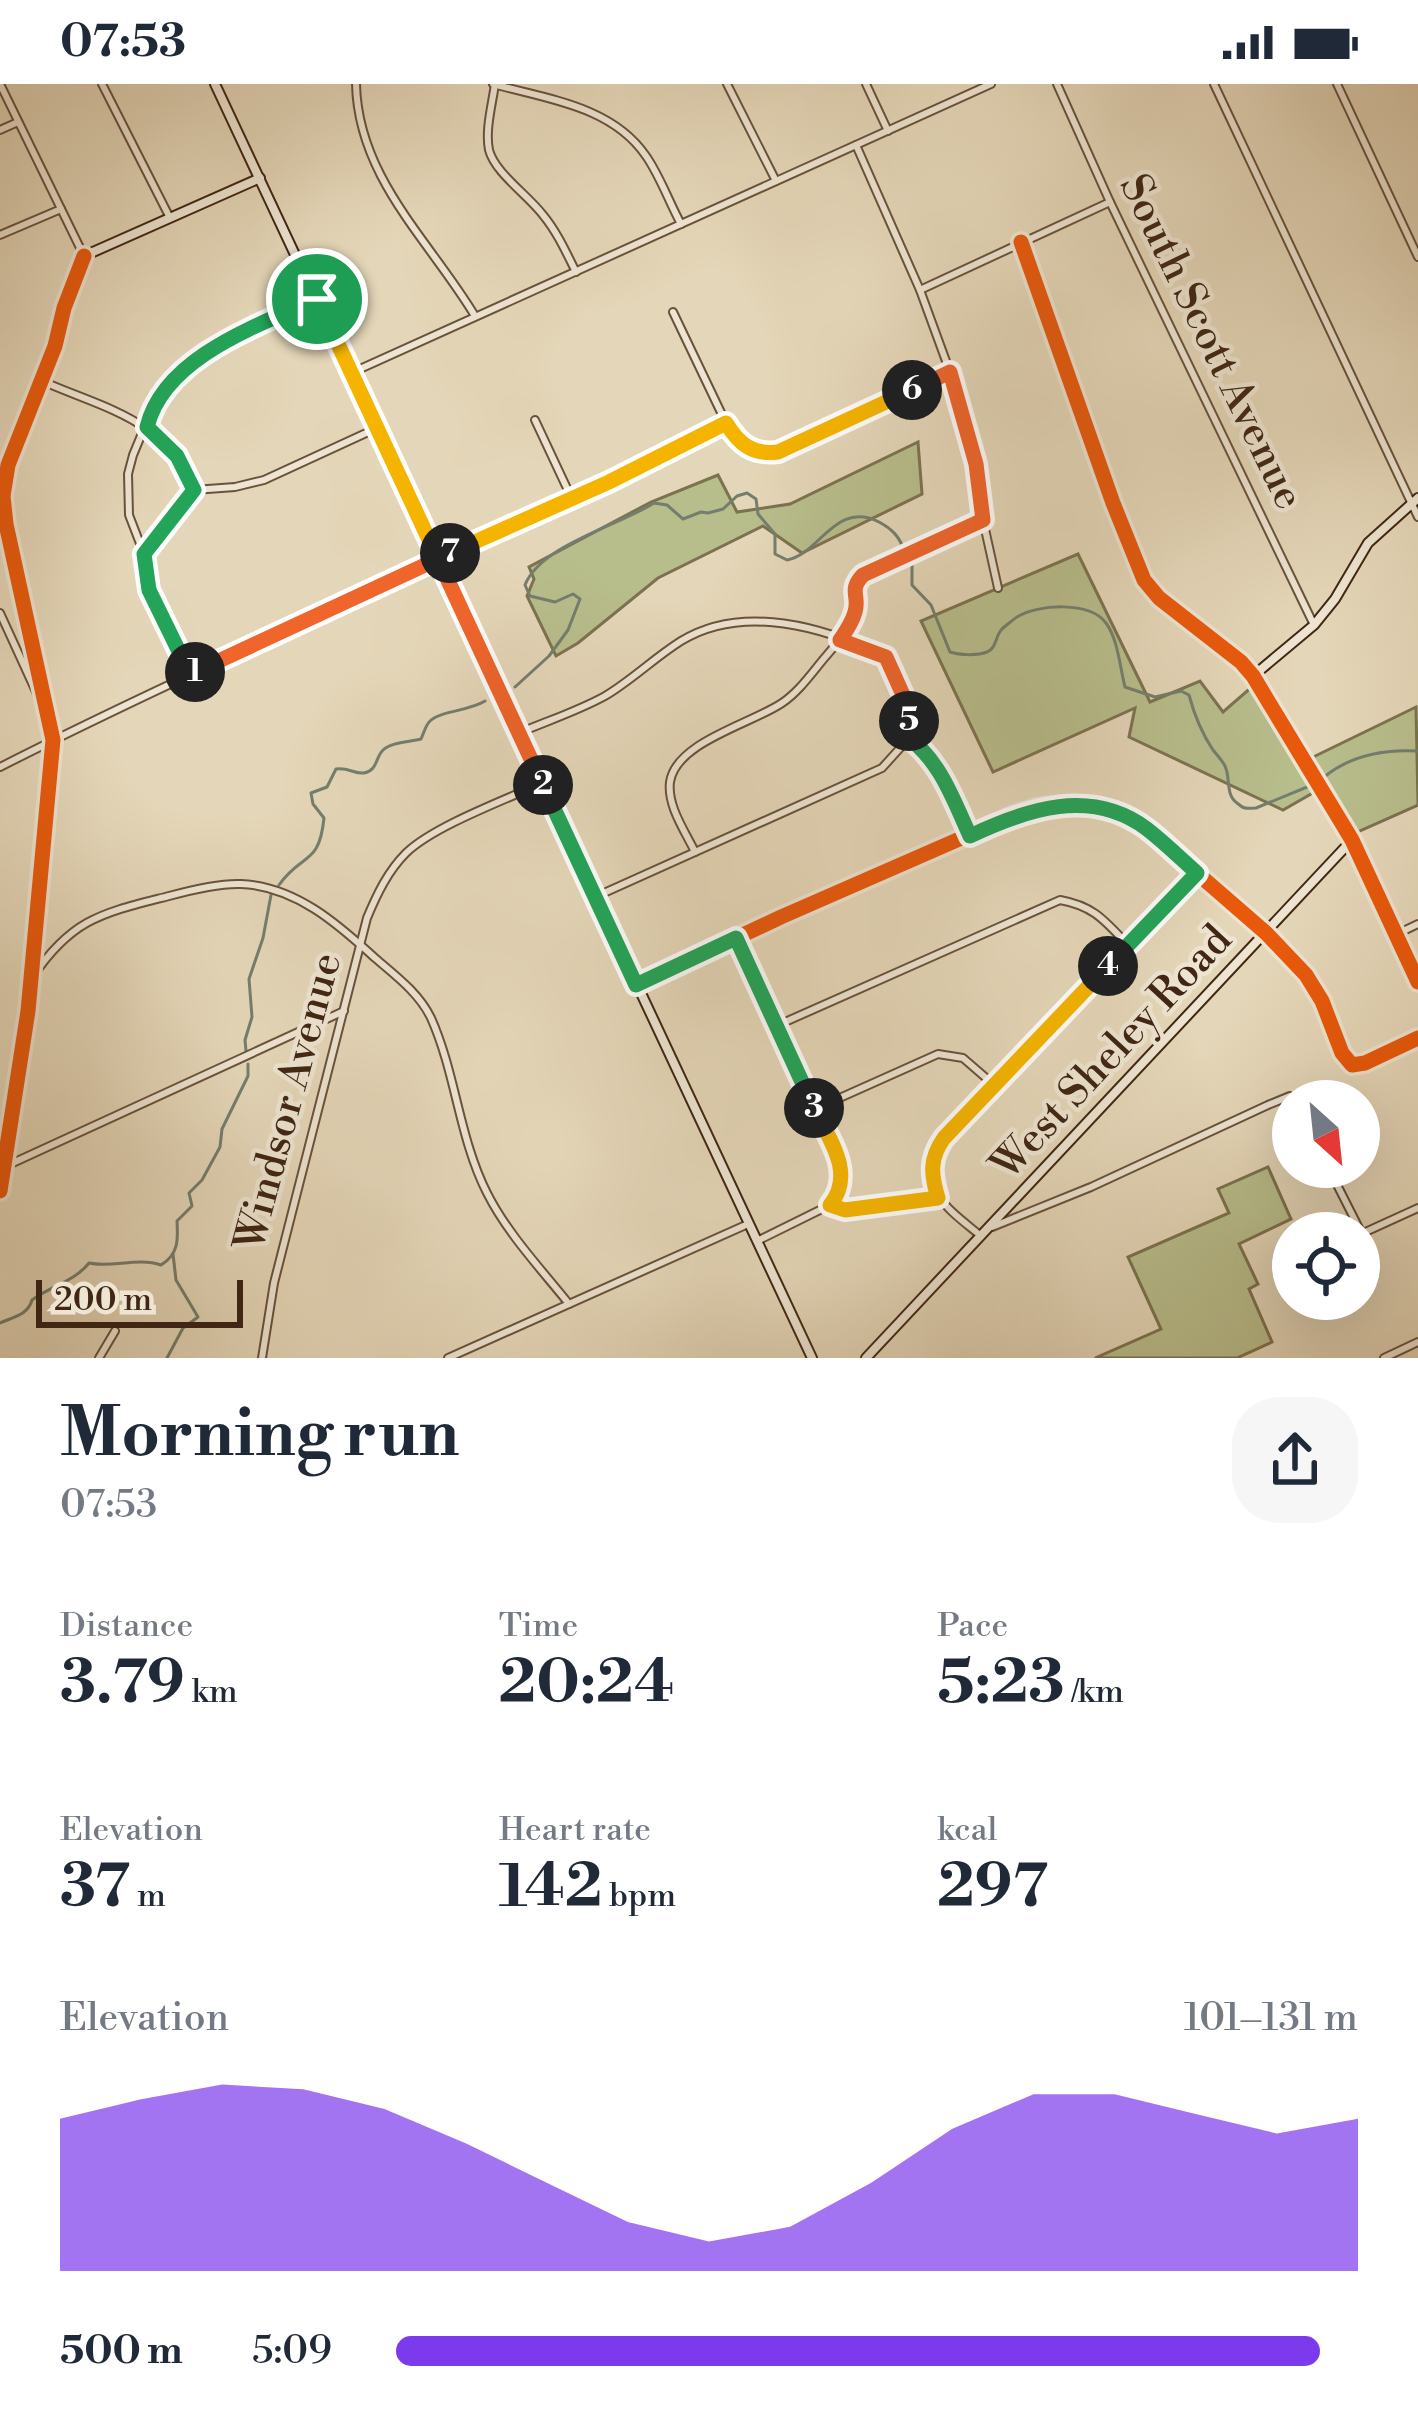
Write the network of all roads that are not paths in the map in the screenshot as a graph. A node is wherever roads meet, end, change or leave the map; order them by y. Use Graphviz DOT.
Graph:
graph roads {
  1 [pos="102,84"];
  2 [pos="215,84"];
  3 [pos="356,84"];
  4 [pos="494,84"];
  5 [pos="727,84"];
  6 [pos="866,84"];
  7 [pos="992,84"];
  8 [pos="1057,84"];
  9 [pos="1214,84"];
  10 [pos="1337,84"];
  11 [pos="1,86"];
  12 [pos="18,122"];
  13 [pos="0,130"];
  14 [pos="888,131"];
  15 [pos="856,146"];
  16 [pos="260,178"];
  17 [pos="776,182"];
  18 [pos="1110,202"];
  19 [pos="61,209"];
  20 [pos="170,218"];
  21 [pos="680,224"];
  22 [pos="0,235"];
  23 [pos="1021,242"];
  24 [pos="85,256"];
  25 [pos="1418,257"];
  26 [pos="576,272"];
  27 [pos="920,290"];
  28 [pos="317,299"];
  29 [pos="674,312"];
  30 [pos="475,316"];
  31 [pos="950,372"];
  32 [pos="352,373"];
  33 [pos="41,381"];
  34 [pos="535,419"];
  35 [pos="726,423"];
  36 [pos="147,427"];
  37 [pos="377,428"];
  38 [pos="194,490"];
  39 [pos="572,499"];
  40 [pos="1415,500"];
  41 [pos="1418,517"];
  42 [pos="983,520"];
  43 [pos="144,554"];
  44 [pos="438,559"];
  45 [pos="998,588"];
  46 [pos="0,613"];
  47 [pos="1314,625"];
  48 [pos="840,640"];
  49 [pos="190,674"];
  50 [pos="1253,676"];
  51 [pos="45,710"];
  52 [pos="519,733"];
  53 [pos="906,736"];
  54 [pos="52,740"];
  55 [pos="0,767"];
  56 [pos="542,783"];
  57 [pos="970,836"];
  58 [pos="1352,841"];
  59 [pos="695,852"];
  60 [pos="1197,873"];
  61 [pos="595,897"];
  62 [pos="1418,924"];
  63 [pos="1266,933"];
  64 [pos="1397,934"];
  65 [pos="736,938"];
  66 [pos="362,945"];
  67 [pos="1128,945"];
  68 [pos="30,981"];
  69 [pos="1418,982"];
  70 [pos="636,985"];
  71 [pos="344,1011"];
  72 [pos="776,1026"];
  73 [pos="1418,1038"];
  74 [pos="994,1086"];
  75 [pos="1272,1104"];
  76 [pos="815,1109"];
  77 [pos="4,1167"];
  78 [pos="0,1190"];
  79 [pos="938,1198"];
  80 [pos="830,1205"];
  81 [pos="1418,1208"];
  82 [pos="748,1224"];
  83 [pos="1380,1225"];
  84 [pos="985,1232"];
  85 [pos="757,1241"];
  86 [pos="569,1304"];
  87 [pos="115,1331"];
  88 [pos="1418,1342"];
  89 [pos="100,1358"];
  90 [pos="262,1358"];
  91 [pos="448,1358"];
  92 [pos="812,1358"];
  93 [pos="866,1358"];
  94 [pos="1384,1358"];
  1 -- 20 [label="street"];
  2 -- 16 [label="street"];
  3 -- 30 [label="street"];
  4 -- 21 [label="street"];
  4 -- 26 [label="street"];
  5 -- 17 [label="street"];
  6 -- 14 [label="street"];
  7 -- 14 [label="street"];
  8 -- 18 [label="street, South Scott Avenue"];
  9 -- 40 [label="street"];
  10 -- 25 [label="street"];
  11 -- 12 [label="street"];
  12 -- 13 [label="street"];
  12 -- 19 [label="street"];
  14 -- 15 [label="street"];
  15 -- 17 [label="street"];
  15 -- 27 [label="street"];
  16 -- 20 [label="street"];
  16 -- 28 [label="street"];
  17 -- 21 [label="street"];
  18 -- 23 [label="street"];
  18 -- 47 [label="street, South Scott Avenue"];
  19 -- 22 [label="street"];
  19 -- 24 [label="street"];
  20 -- 24 [label="street"];
  21 -- 26 [label="street"];
  23 -- 27 [label="street"];
  23 -- 50 [label="street"];
  24 -- 33 [label="street"];
  26 -- 30 [label="street"];
  27 -- 31 [label="street"];
  28 -- 32 [label="street"];
  28 -- 36 [label="street"];
  29 -- 35 [label="street"];
  30 -- 32 [label="street"];
  31 -- 35 [label="street"];
  31 -- 42 [label="street"];
  32 -- 37 [label="street"];
  33 -- 36 [label="street"];
  33 -- 51 [label="street"];
  34 -- 39 [label="street"];
  35 -- 39 [label="street"];
  36 -- 38 [label="street"];
  36 -- 43 [label="street"];
  37 -- 38 [label="street"];
  37 -- 44 [label="street"];
  38 -- 43 [label="street"];
  39 -- 44 [label="street"];
  40 -- 41 [label="street"];
  40 -- 47 [label="street"];
  42 -- 45 [label="street"];
  42 -- 48 [label="street"];
  43 -- 49 [label="street"];
  44 -- 49 [label="street"];
  44 -- 52 [label="street"];
  46 -- 51 [label="street"];
  47 -- 50 [label="street"];
  48 -- 52 [label="street"];
  48 -- 53 [label="street"];
  48 -- 59 [label="street"];
  49 -- 54 [label="street"];
  50 -- 58 [label="street"];
  51 -- 54 [label="street"];
  52 -- 56 [label="street"];
  53 -- 57 [label="street"];
  53 -- 59 [label="street"];
  54 -- 55 [label="street"];
  54 -- 68 [label="street"];
  56 -- 61 [label="street"];
  56 -- 66 [label="street, Windsor Avenue"];
  57 -- 60 [label="street"];
  57 -- 65 [label="street"];
  58 -- 63 [label="street, West Sheley Road"];
  58 -- 64 [label="street"];
  59 -- 61 [label="street"];
  60 -- 63 [label="street"];
  60 -- 67 [label="street"];
  61 -- 70 [label="street"];
  62 -- 64 [label="street"];
  63 -- 73 [label="street"];
  63 -- 84 [label="street, West Sheley Road"];
  64 -- 69 [label="street"];
  65 -- 70 [label="street"];
  65 -- 72 [label="street"];
  66 -- 68 [label="street"];
  66 -- 71 [label="street, Windsor Avenue"];
  66 -- 86 [label="street"];
  67 -- 72 [label="street"];
  67 -- 74 [label="street"];
  68 -- 77 [label="street"];
  70 -- 82 [label="street"];
  71 -- 77 [label="street"];
  71 -- 90 [label="street, Windsor Avenue"];
  72 -- 76 [label="street"];
  74 -- 76 [label="street"];
  74 -- 79 [label="street"];
  75 -- 84 [label="street"];
  76 -- 80 [label="street"];
  77 -- 78 [label="street"];
  79 -- 80 [label="street"];
  79 -- 84 [label="street"];
  80 -- 85 [label="street"];
  81 -- 83 [label="street"];
  82 -- 85 [label="street"];
  82 -- 86 [label="street"];
  84 -- 93 [label="street, West Sheley Road"];
  85 -- 92 [label="street"];
  86 -- 91 [label="street"];
  87 -- 89 [label="street"];
  88 -- 94 [label="street"];
}
